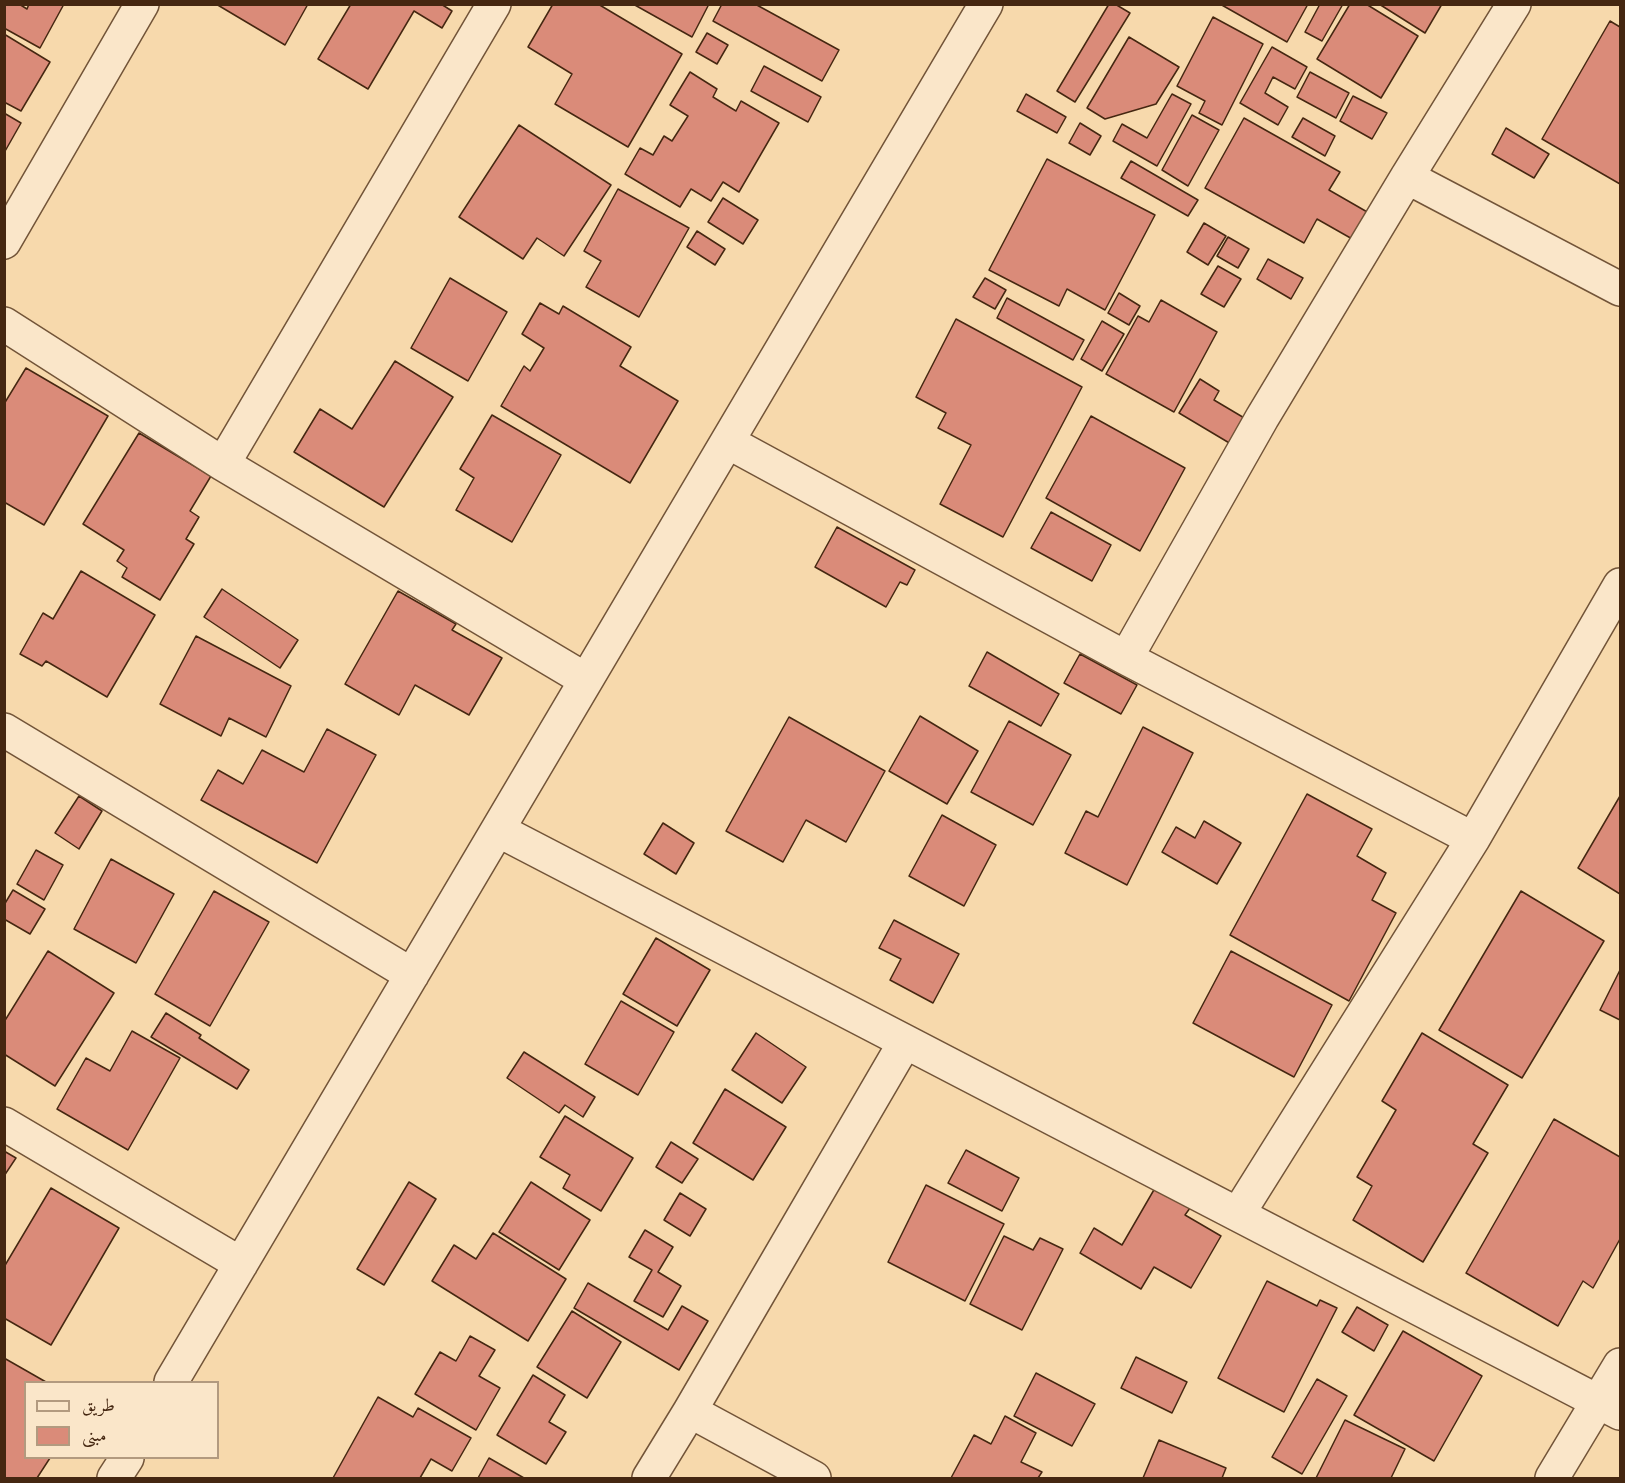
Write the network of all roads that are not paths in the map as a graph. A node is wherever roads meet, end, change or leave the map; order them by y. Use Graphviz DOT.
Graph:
graph roads {
  1 [pos="142,4"];
  2 [pos="494,4"];
  3 [pos="986,4"];
  4 [pos="1514,4"];
  5 [pos="1407,177"];
  6 [pos="4,242"];
  7 [pos="1620,289"];
  8 [pos="4,324"];
  9 [pos="728,442"];
  10 [pos="224,464"];
  11 [pos="1620,585"];
  12 [pos="1126,658"];
  13 [pos="586,680"];
  14 [pos="4,730"];
  15 [pos="498,830"];
  16 [pos="1473,839"];
  17 [pos="412,975"];
  18 [pos="905,1042"];
  19 [pos="4,1124"];
  20 [pos="1238,1215"];
  21 [pos="241,1264"];
  22 [pos="1620,1365"];
  23 [pos="172,1381"];
  24 [pos="1610,1407"];
  25 [pos="690,1411"];
  26 [pos="126,1459"];
  27 [pos="114,1479"];
  28 [pos="649,1479"];
  29 [pos="814,1479"];
  30 [pos="1552,1479"];
  1 -- 6 [label="street"];
  2 -- 10 [label="street"];
  3 -- 9 [label="street"];
  4 -- 5 [label="street"];
  5 -- 7 [label="street"];
  5 -- 12 [label="street"];
  8 -- 10 [label="street"];
  9 -- 12 [label="street"];
  9 -- 13 [label="street"];
  10 -- 13 [label="street"];
  11 -- 16 [label="street"];
  12 -- 16 [label="street"];
  13 -- 15 [label="street"];
  14 -- 17 [label="street"];
  15 -- 17 [label="street"];
  15 -- 18 [label="street"];
  16 -- 20 [label="street"];
  17 -- 21 [label="street"];
  18 -- 20 [label="street"];
  18 -- 25 [label="street"];
  19 -- 21 [label="street"];
  20 -- 24 [label="street"];
  21 -- 23 [label="street"];
  22 -- 24 [label="street"];
  24 -- 30 [label="street"];
  25 -- 28 [label="street"];
  25 -- 29 [label="street"];
  26 -- 27 [label="street"];
}
